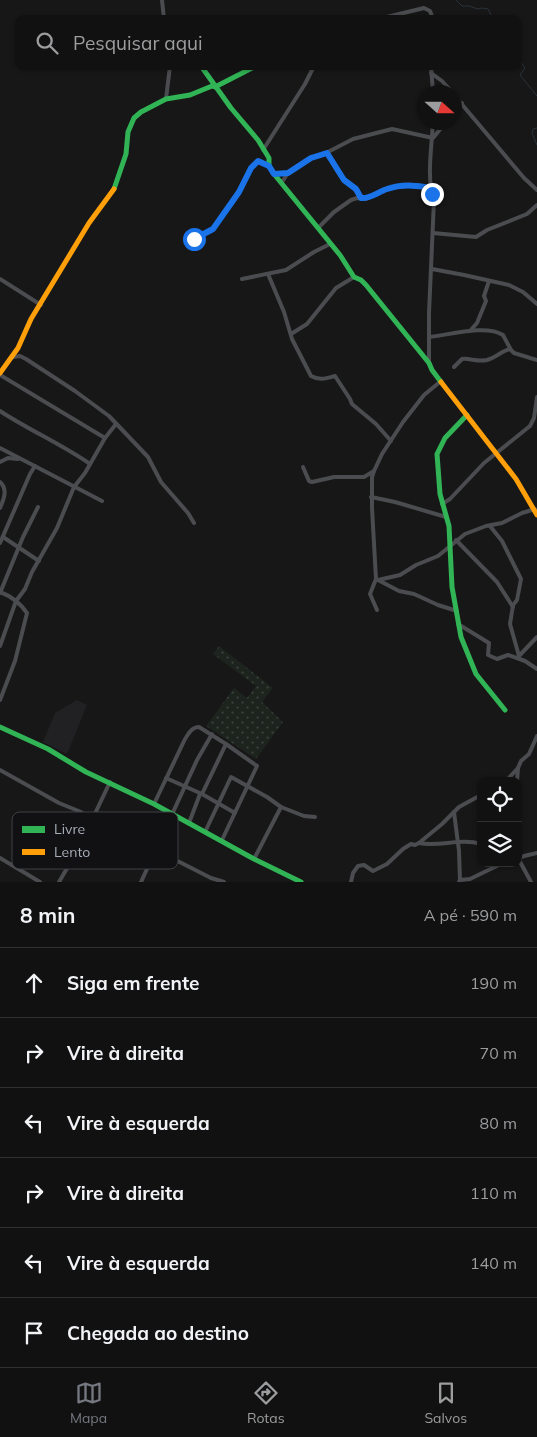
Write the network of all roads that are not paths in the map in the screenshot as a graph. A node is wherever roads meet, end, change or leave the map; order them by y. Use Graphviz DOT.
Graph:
graph roads {
  1 [pos="162,0"];
  2 [pos="164,15"];
  3 [pos="395,15"];
  4 [pos="432,15"];
  5 [pos="170,70"];
  6 [pos="204,70"];
  7 [pos="248,70"];
  8 [pos="312,70"];
  9 [pos="431,73"];
  10 [pos="432,85"];
  11 [pos="446,85"];
  12 [pos="215,87"];
  13 [pos="166,99"];
  14 [pos="462,103"];
  15 [pos="433,130"];
  16 [pos="440,130"];
  17 [pos="433,138"];
  18 [pos="263,150"];
  19 [pos="327,153"];
  20 [pos="269,166"];
  21 [pos="288,173"];
  22 [pos="274,174"];
  23 [pos="282,182"];
  24 [pos="431,188"];
  25 [pos="537,190"];
  26 [pos="361,198"];
  27 [pos="537,205"];
  28 [pos="319,228"];
  29 [pos="434,233"];
  30 [pos="194,239"];
  31 [pos="330,244"];
  32 [pos="432,269"];
  33 [pos="268,274"];
  34 [pos="354,277"];
  35 [pos="0,279"];
  36 [pos="242,279"];
  37 [pos="489,281"];
  38 [pos="537,304"];
  39 [pos="40,305"];
  40 [pos="470,331"];
  41 [pos="291,334"];
  42 [pos="429,337"];
  43 [pos="510,349"];
  44 [pos="13,358"];
  45 [pos="537,360"];
  46 [pos="430,363"];
  47 [pos="454,367"];
  48 [pos="0,374"];
  49 [pos="441,381"];
  50 [pos="537,397"];
  51 [pos="0,411"];
  52 [pos="467,415"];
  53 [pos="116,424"];
  54 [pos="105,438"];
  55 [pos="390,441"];
  56 [pos="0,448"];
  57 [pos="496,453"];
  58 [pos="20,459"];
  59 [pos="0,462"];
  60 [pos="90,464"];
  61 [pos="35,466"];
  62 [pos="303,468"];
  63 [pos="374,471"];
  64 [pos="0,482"];
  65 [pos="74,487"];
  66 [pos="371,497"];
  67 [pos="102,501"];
  68 [pos="442,504"];
  69 [pos="38,507"];
  70 [pos="0,508"];
  71 [pos="536,512"];
  72 [pos="446,517"];
  73 [pos="194,523"];
  74 [pos="490,526"];
  75 [pos="3,537"];
  76 [pos="456,540"];
  77 [pos="0,543"];
  78 [pos="19,547"];
  79 [pos="449,548"];
  80 [pos="39,561"];
  81 [pos="377,579"];
  82 [pos="0,593"];
  83 [pos="16,601"];
  84 [pos="513,607"];
  85 [pos="377,610"];
  86 [pos="457,612"];
  87 [pos="458,624"];
  88 [pos="537,637"];
  89 [pos="0,646"];
  90 [pos="518,657"];
  91 [pos="537,669"];
  92 [pos="2,691"];
  93 [pos="0,700"];
  94 [pos="505,710"];
  95 [pos="0,727"];
  96 [pos="212,734"];
  97 [pos="536,738"];
  98 [pos="226,744"];
  99 [pos="518,768"];
  100 [pos="0,770"];
  101 [pos="510,777"];
  102 [pos="517,777"];
  103 [pos="166,778"];
  104 [pos="110,782"];
  105 [pos="185,786"];
  106 [pos="248,786"];
  107 [pos="201,794"];
  108 [pos="477,797"];
  109 [pos="218,803"];
  110 [pos="154,804"];
  111 [pos="281,807"];
  112 [pos="81,812"];
  113 [pos="97,812"];
  114 [pos="168,812"];
  115 [pos="173,812"];
  116 [pos="454,812"];
  117 [pos="234,813"];
  118 [pos="178,817"];
  119 [pos="315,817"];
  120 [pos="189,823"];
  121 [pos="205,832"];
  122 [pos="222,840"];
  123 [pos="419,843"];
  124 [pos="457,843"];
  125 [pos="477,844"];
  126 [pos="537,853"];
  127 [pos="522,857"];
  128 [pos="0,858"];
  129 [pos="254,859"];
  130 [pos="178,861"];
  131 [pos="12,865"];
  132 [pos="522,866"];
  133 [pos="494,867"];
  134 [pos="18,869"];
  135 [pos="67,869"];
  136 [pos="147,869"];
  137 [pos="459,881"];
  138 [pos="40,882"];
  139 [pos="59,882"];
  140 [pos="141,882"];
  141 [pos="224,882"];
  142 [pos="301,882"];
  143 [pos="351,882"];
  144 [pos="531,882"];
  1 -- 2 [label="street"];
  3 -- 4 [label="street"];
  5 -- 13 [label="street"];
  6 -- 12 [label="street"];
  7 -- 12 [label="street"];
  8 -- 18 [label="street"];
  9 -- 10 [label="street"];
  9 -- 11 [label="street"];
  12 -- 13 [label="street"];
  12 -- 18 [label="street"];
  13 -- 39 [label="street"];
  14 -- 25 [label="street"];
  15 -- 17 [label="street"];
  16 -- 17 [label="street"];
  17 -- 19 [label="street"];
  17 -- 24 [label="street"];
  18 -- 20 [label="street"];
  19 -- 21 [label="street"];
  19 -- 26 [label="street"];
  20 -- 22 [label="street"];
  20 -- 30 [label="street"];
  21 -- 22 [label="street"];
  21 -- 23 [label="street"];
  22 -- 23 [label="street"];
  23 -- 28 [label="street"];
  24 -- 26 [label="street"];
  24 -- 29 [label="street"];
  26 -- 28 [label="street"];
  27 -- 29 [label="street"];
  28 -- 31 [label="street"];
  29 -- 32 [label="street"];
  31 -- 33 [label="street"];
  31 -- 34 [label="street"];
  32 -- 37 [label="street"];
  32 -- 42 [label="street"];
  33 -- 36 [label="street"];
  33 -- 41 [label="street"];
  34 -- 41 [label="street"];
  34 -- 46 [label="street"];
  35 -- 39 [label="street"];
  37 -- 38 [label="street"];
  37 -- 40 [label="street"];
  39 -- 44 [label="street"];
  40 -- 42 [label="street"];
  40 -- 43 [label="street"];
  41 -- 55 [label="street"];
  42 -- 46 [label="street"];
  43 -- 45 [label="street"];
  43 -- 47 [label="street"];
  44 -- 48 [label="street"];
  44 -- 53 [label="street"];
  46 -- 49 [label="street"];
  48 -- 54 [label="street"];
  49 -- 52 [label="street"];
  49 -- 55 [label="street"];
  50 -- 57 [label="street"];
  51 -- 60 [label="street"];
  52 -- 57 [label="street"];
  52 -- 68 [label="street"];
  53 -- 54 [label="street"];
  53 -- 73 [label="street"];
  54 -- 60 [label="street"];
  55 -- 63 [label="street"];
  56 -- 58 [label="street"];
  57 -- 68 [label="street"];
  57 -- 71 [label="street"];
  58 -- 59 [label="street"];
  58 -- 61 [label="street"];
  60 -- 65 [label="street"];
  61 -- 65 [label="street"];
  61 -- 75 [label="street"];
  62 -- 63 [label="street"];
  63 -- 66 [label="street"];
  64 -- 70 [label="street"];
  65 -- 67 [label="street"];
  65 -- 80 [label="street"];
  66 -- 72 [label="street"];
  66 -- 81 [label="street"];
  68 -- 72 [label="street"];
  69 -- 78 [label="street"];
  71 -- 74 [label="street"];
  72 -- 79 [label="street"];
  74 -- 76 [label="street"];
  74 -- 84 [label="street"];
  75 -- 77 [label="street"];
  75 -- 78 [label="street"];
  76 -- 79 [label="street"];
  76 -- 84 [label="street"];
  78 -- 80 [label="street"];
  78 -- 82 [label="street"];
  79 -- 81 [label="street"];
  79 -- 86 [label="street"];
  80 -- 83 [label="street"];
  81 -- 85 [label="street"];
  81 -- 86 [label="street"];
  82 -- 83 [label="street"];
  83 -- 89 [label="street"];
  83 -- 92 [label="street"];
  84 -- 90 [label="street"];
  86 -- 87 [label="street"];
  87 -- 90 [label="street"];
  87 -- 94 [label="street"];
  88 -- 90 [label="street"];
  90 -- 91 [label="street"];
  92 -- 93 [label="street"];
  95 -- 104 [label="street"];
  96 -- 98 [label="street"];
  96 -- 103 [label="street"];
  96 -- 105 [label="street"];
  97 -- 99 [label="street"];
  98 -- 106 [label="street"];
  98 -- 107 [label="street"];
  99 -- 101 [label="street"];
  99 -- 102 [label="street"];
  100 -- 112 [label="street"];
  103 -- 105 [label="street"];
  103 -- 110 [label="street"];
  104 -- 110 [label="street"];
  104 -- 113 [label="street"];
  105 -- 107 [label="street"];
  105 -- 115 [label="street"];
  106 -- 109 [label="street"];
  106 -- 111 [label="street"];
  106 -- 117 [label="street"];
  107 -- 109 [label="street"];
  107 -- 120 [label="street"];
  108 -- 116 [label="street"];
  109 -- 117 [label="street"];
  109 -- 121 [label="street"];
  110 -- 114 [label="street"];
  111 -- 119 [label="street"];
  111 -- 129 [label="street"];
  116 -- 123 [label="street"];
  116 -- 124 [label="street"];
  117 -- 122 [label="street"];
  118 -- 120 [label="street"];
  120 -- 121 [label="street"];
  121 -- 122 [label="street"];
  122 -- 129 [label="street"];
  123 -- 124 [label="street"];
  123 -- 143 [label="street"];
  124 -- 125 [label="street"];
  124 -- 137 [label="street"];
  126 -- 127 [label="street"];
  128 -- 131 [label="street"];
  129 -- 142 [label="street"];
  130 -- 141 [label="street"];
  132 -- 144 [label="street"];
  133 -- 137 [label="street"];
  134 -- 138 [label="street"];
  135 -- 139 [label="street"];
  136 -- 140 [label="street"];
}
